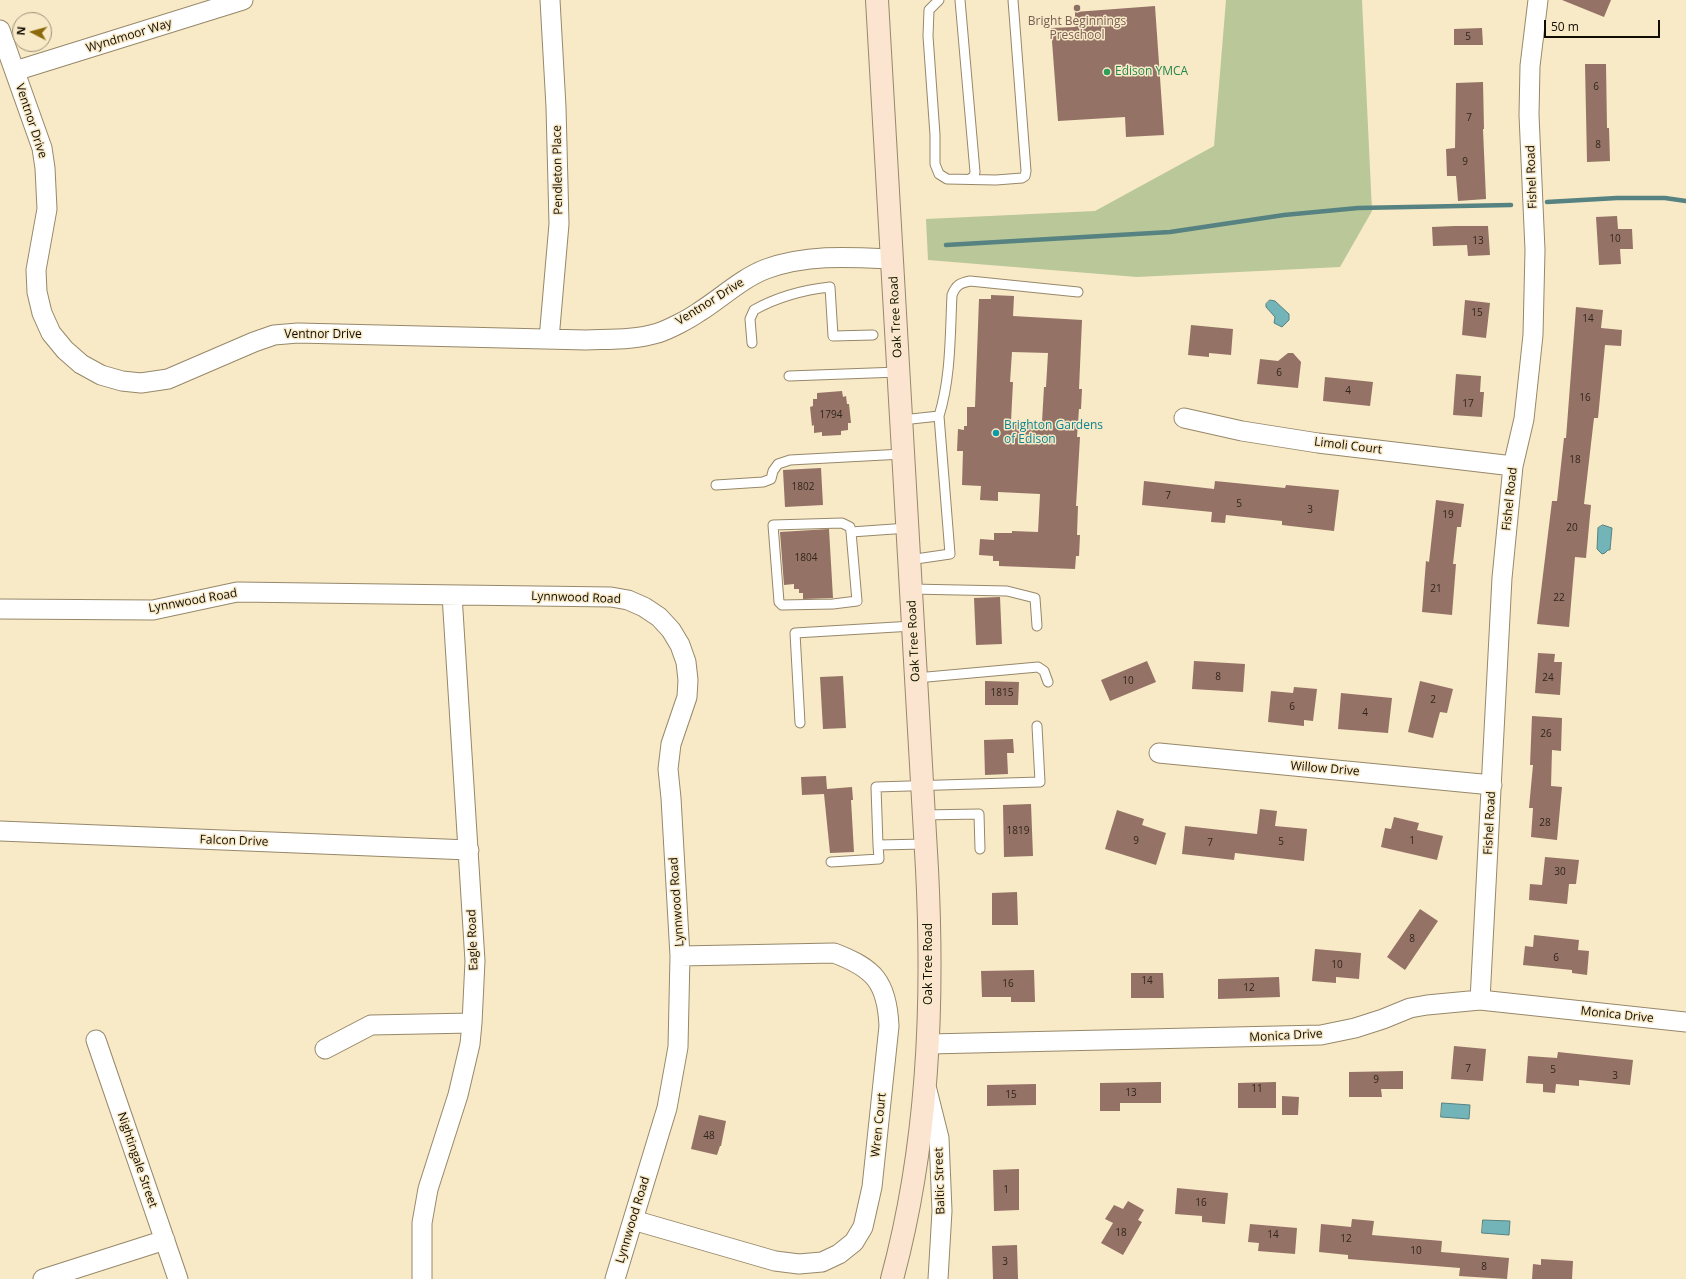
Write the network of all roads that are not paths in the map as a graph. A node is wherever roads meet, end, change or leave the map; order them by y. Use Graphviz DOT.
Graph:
graph roads {
  1 [pos="243,0"];
  2 [pos="550,0"];
  3 [pos="877,0"];
  4 [pos="939,0"];
  5 [pos="960,0"];
  6 [pos="1013,0"];
  7 [pos="1538,0"];
  8 [pos="0,30"];
  9 [pos="15,71"];
  10 [pos="970,179"];
  11 [pos="892,259"];
  12 [pos="1078,292"];
  13 [pos="873,334"];
  14 [pos="549,339"];
  15 [pos="752,343"];
  16 [pos="899,372"];
  17 [pos="789,376"];
  18 [pos="939,416"];
  19 [pos="1184,418"];
  20 [pos="902,420"];
  21 [pos="903,454"];
  22 [pos="1513,466"];
  23 [pos="716,485"];
  24 [pos="908,528"];
  25 [pos="851,532"];
  26 [pos="909,560"];
  27 [pos="911,589"];
  28 [pos="452,595"];
  29 [pos="0,609"];
  30 [pos="913,626"];
  31 [pos="1037,626"];
  32 [pos="916,678"];
  33 [pos="1048,682"];
  34 [pos="800,723"];
  35 [pos="1037,726"];
  36 [pos="1159,753"];
  37 [pos="922,785"];
  38 [pos="1492,785"];
  39 [pos="923,815"];
  40 [pos="0,831"];
  41 [pos="925,844"];
  42 [pos="878,845"];
  43 [pos="980,849"];
  44 [pos="469,850"];
  45 [pos="831,862"];
  46 [pos="680,956"];
  47 [pos="1480,1000"];
  48 [pos="1686,1022"];
  49 [pos="472,1024"];
  50 [pos="96,1040"];
  51 [pos="929,1044"];
  52 [pos="325,1049"];
  53 [pos="925,1085"];
  54 [pos="633,1220"];
  55 [pos="165,1240"];
  56 [pos="43,1279"];
  57 [pos="178,1279"];
  58 [pos="422,1279"];
  59 [pos="615,1279"];
  60 [pos="892,1279"];
  61 [pos="938,1279"];
  1 -- 9 [label="street, Wyndmoor Way"];
  2 -- 14 [label="street, Pendleton Place"];
  3 -- 11 [label="main road, Oak Tree Road"];
  4 -- 10 [label="lane"];
  5 -- 10 [label="lane"];
  6 -- 10 [label="lane"];
  7 -- 22 [label="street, Fishel Road"];
  8 -- 9 [label="street, Ventnor Drive"];
  9 -- 14 [label="street, Ventnor Drive"];
  11 -- 14 [label="street, Ventnor Drive"];
  11 -- 16 [label="main road, Oak Tree Road"];
  12 -- 18 [label="lane"];
  13 -- 15 [label="lane"];
  16 -- 17 [label="lane"];
  16 -- 20 [label="main road, Oak Tree Road"];
  18 -- 20 [label="lane"];
  18 -- 26 [label="lane"];
  19 -- 22 [label="street, Limoli Court"];
  20 -- 21 [label="main road, Oak Tree Road"];
  21 -- 23 [label="lane"];
  21 -- 24 [label="main road, Oak Tree Road"];
  22 -- 38 [label="street, Fishel Road"];
  24 -- 25 [label="lane"];
  24 -- 26 [label="main road, Oak Tree Road"];
  25 -- 25 [label="lane"];
  26 -- 27 [label="main road, Oak Tree Road"];
  27 -- 30 [label="main road, Oak Tree Road"];
  27 -- 31 [label="lane"];
  28 -- 29 [label="street, Lynnwood Road"];
  28 -- 44 [label="street, Eagle Road"];
  28 -- 46 [label="street, Lynnwood Road"];
  30 -- 32 [label="main road, Oak Tree Road"];
  30 -- 34 [label="lane"];
  32 -- 33 [label="lane"];
  32 -- 37 [label="main road, Oak Tree Road"];
  35 -- 37 [label="lane"];
  36 -- 38 [label="street, Willow Drive"];
  37 -- 39 [label="main road, Oak Tree Road"];
  37 -- 42 [label="lane"];
  38 -- 47 [label="street, Fishel Road"];
  39 -- 41 [label="main road, Oak Tree Road"];
  39 -- 43 [label="lane"];
  40 -- 44 [label="street, Falcon Drive"];
  41 -- 42 [label="lane"];
  41 -- 51 [label="main road, Oak Tree Road"];
  42 -- 45 [label="lane"];
  44 -- 49 [label="street, Eagle Road"];
  46 -- 54 [label="street, Lynnwood Road"];
  46 -- 54 [label="street, Wren Court"];
  47 -- 48 [label="street, Monica Drive"];
  47 -- 51 [label="street, Monica Drive"];
  49 -- 52 [label="street"];
  49 -- 58 [label="street, Eagle Road"];
  50 -- 55 [label="street, Nightingale Street"];
  51 -- 53 [label="main road, Oak Tree Road"];
  53 -- 60 [label="main road, Oak Tree Road"];
  53 -- 61 [label="street, Baltic Street"];
  54 -- 59 [label="street, Lynnwood Road"];
  55 -- 56 [label="street"];
  55 -- 57 [label="street, Nightingale Street"];
}
